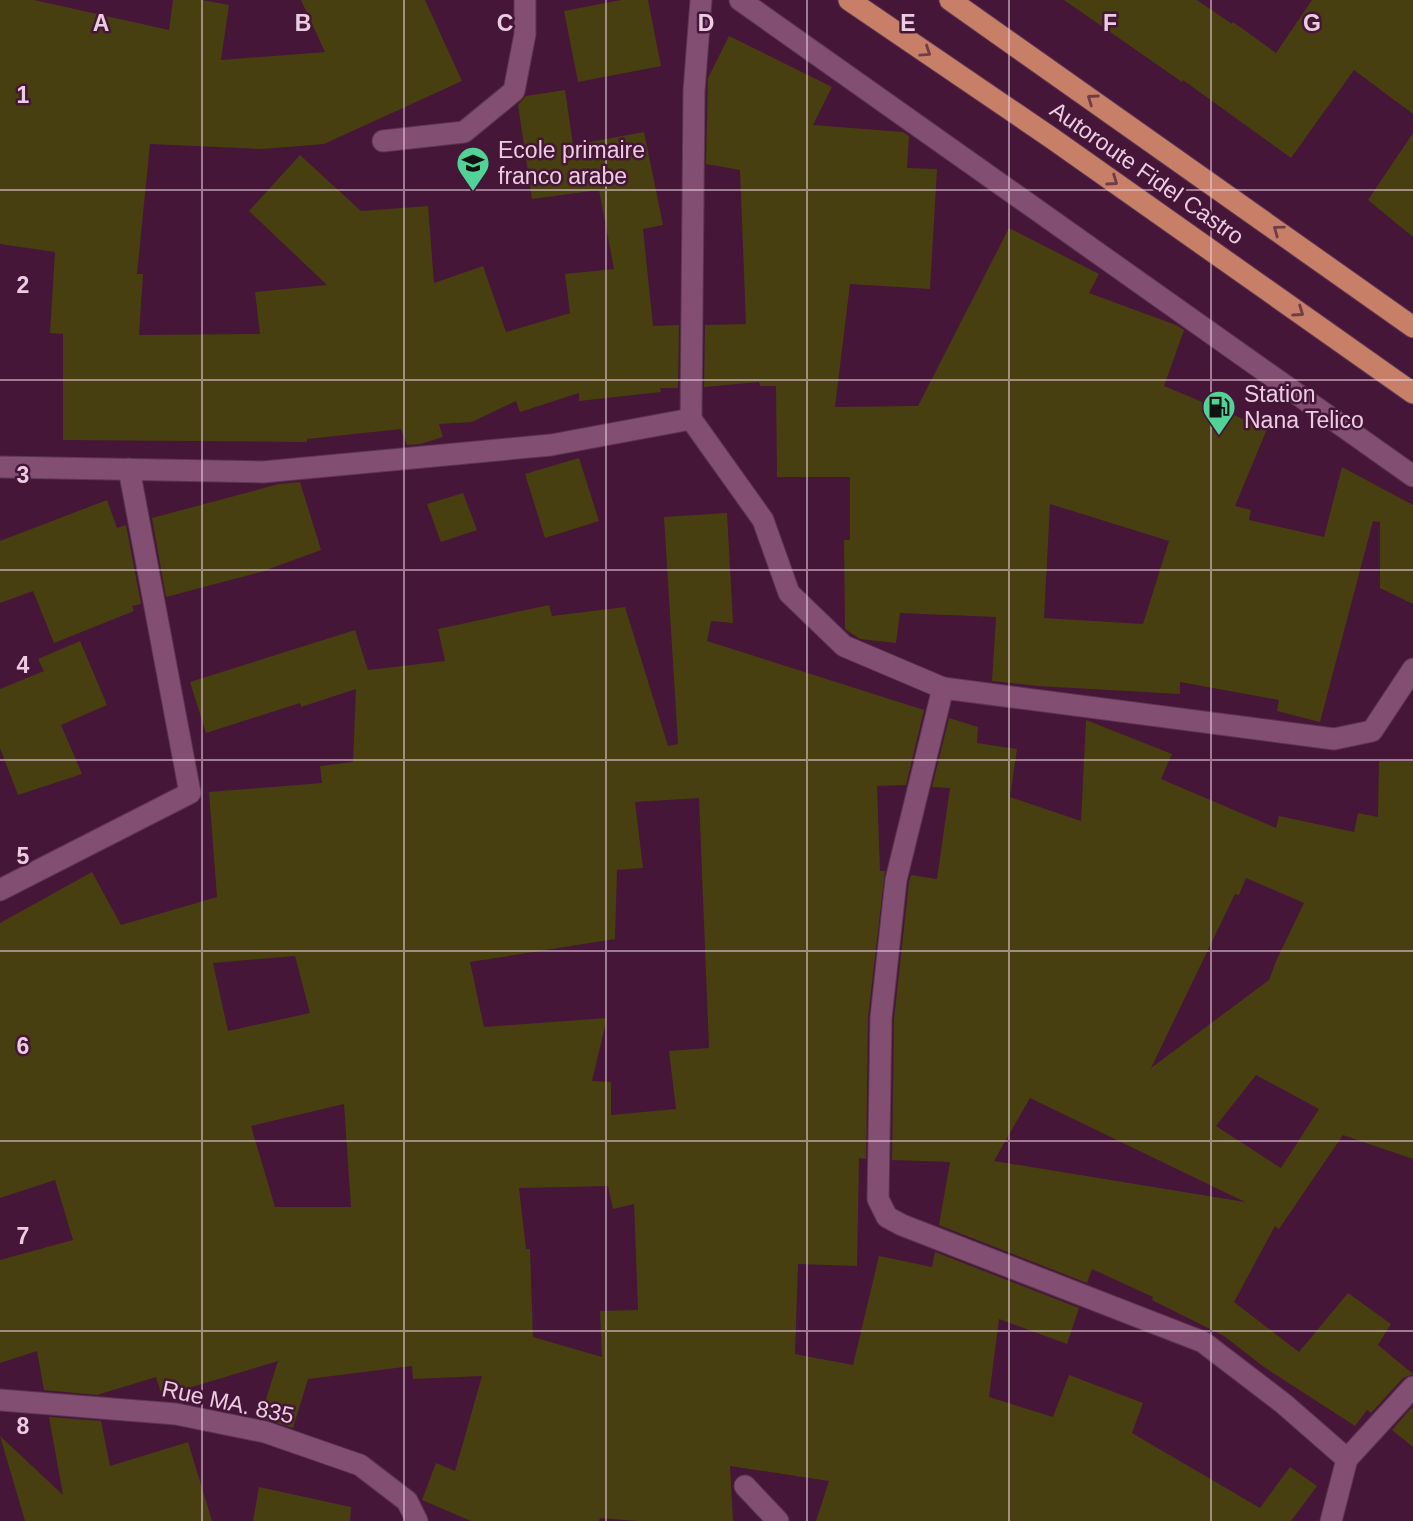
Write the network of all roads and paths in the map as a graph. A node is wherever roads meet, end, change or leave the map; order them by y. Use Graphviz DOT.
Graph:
graph roads {
  1 [pos="524,0"];
  2 [pos="701,0"];
  3 [pos="740,0"];
  4 [pos="849,0"];
  5 [pos="950,0"];
  6 [pos="383,141"];
  7 [pos="1413,327"];
  8 [pos="1413,393"];
  9 [pos="691,419"];
  10 [pos="0,467"];
  11 [pos="129,469"];
  12 [pos="1413,476"];
  13 [pos="1413,669"];
  14 [pos="943,688"];
  15 [pos="0,890"];
  16 [pos="1413,1387"];
  17 [pos="0,1400"];
  18 [pos="1347,1459"];
  19 [pos="745,1486"];
  20 [pos="417,1521"];
  21 [pos="778,1521"];
  22 [pos="1331,1521"];
  1 -- 6 [label="street"];
  2 -- 9 [label="street"];
  3 -- 12 [label="street"];
  4 -- 8 [label="highway, Autoroute Fidel Castro, one-way"];
  7 -- 5 [label="highway, Autoroute Fidel Castro, one-way"];
  9 -- 11 [label="street"];
  9 -- 14 [label="street"];
  10 -- 11 [label="street"];
  11 -- 15 [label="street"];
  13 -- 14 [label="street"];
  14 -- 18 [label="street"];
  16 -- 18 [label="street"];
  17 -- 20 [label="street, Rue MA. 835"];
  18 -- 22 [label="street"];
  19 -- 21 [label="street"];
}
